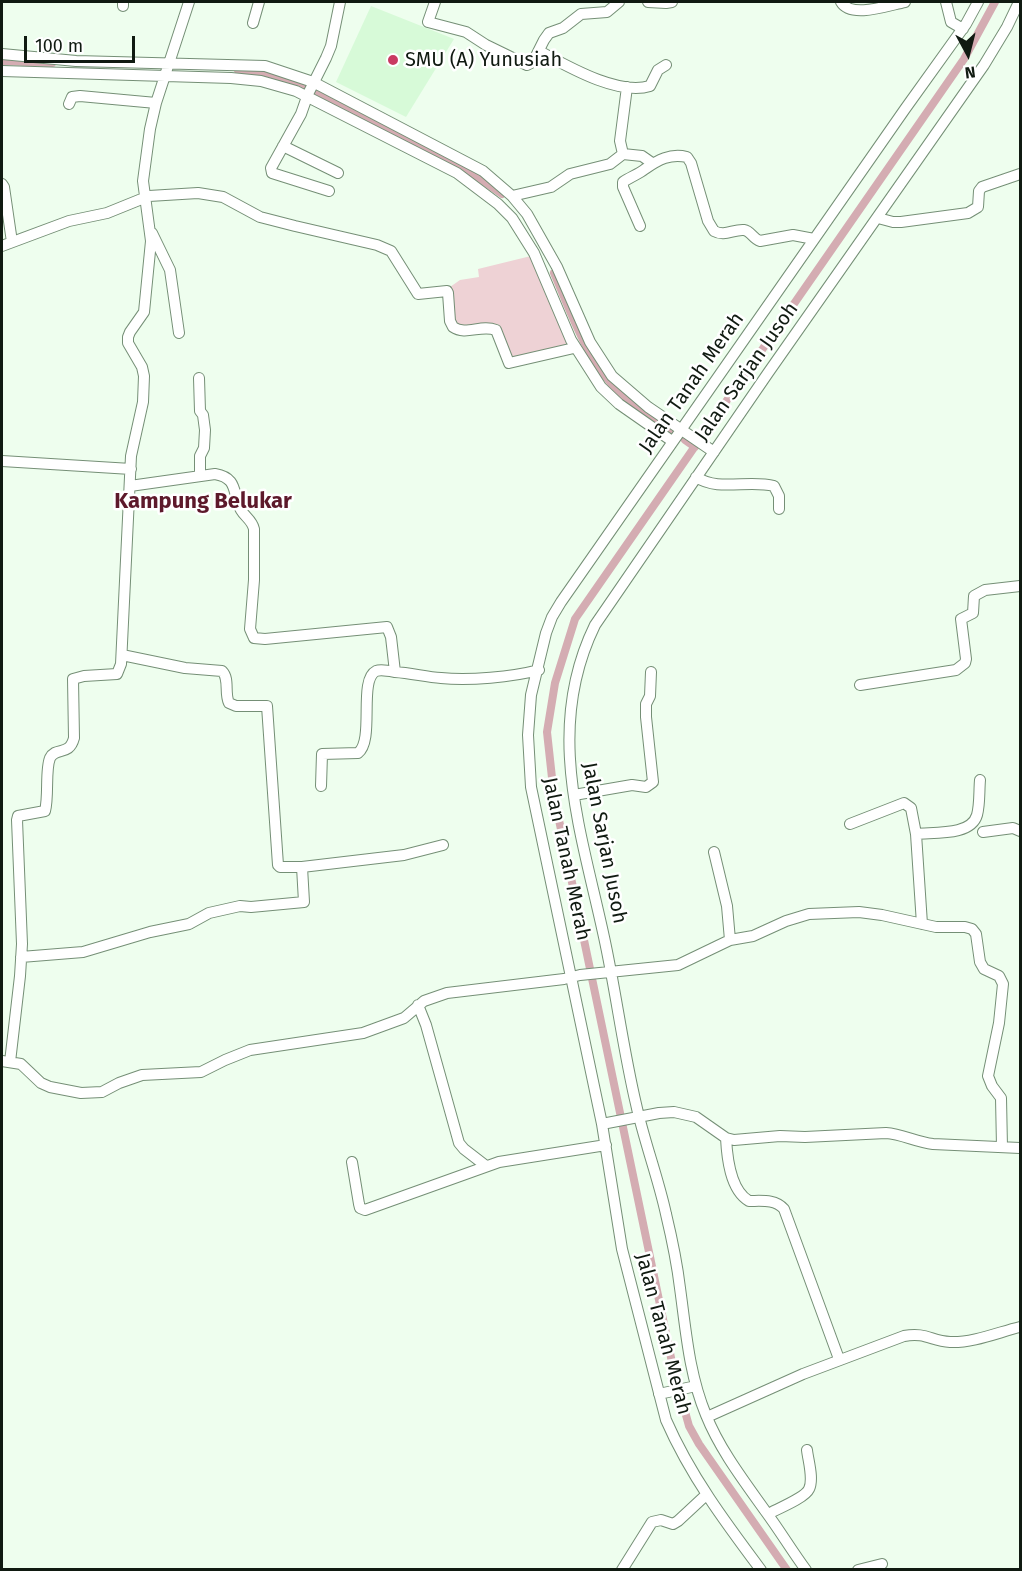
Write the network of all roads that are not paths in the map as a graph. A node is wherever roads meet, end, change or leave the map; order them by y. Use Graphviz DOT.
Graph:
graph roads {
  1 [pos="189,2"];
  2 [pos="259,2"];
  3 [pos="340,2"];
  4 [pos="435,2"];
  5 [pos="619,2"];
  6 [pos="648,2"];
  7 [pos="672,2"];
  8 [pos="841,2"];
  9 [pos="905,2"];
  10 [pos="946,2"];
  11 [pos="978,2"];
  12 [pos="1019,2"];
  13 [pos="253,23"];
  14 [pos="963,29"];
  15 [pos="539,51"];
  16 [pos="2,54"];
  17 [pos="666,65"];
  18 [pos="166,70"];
  19 [pos="2,71"];
  20 [pos="627,87"];
  21 [pos="310,89"];
  22 [pos="156,103"];
  23 [pos="69,104"];
  24 [pos="284,147"];
  25 [pos="623,154"];
  26 [pos="652,164"];
  27 [pos="338,173"];
  28 [pos="1020,174"];
  29 [pos="2,184"];
  30 [pos="329,191"];
  31 [pos="512,196"];
  32 [pos="145,203"];
  33 [pos="878,218"];
  34 [pos="640,226"];
  35 [pos="150,229"];
  36 [pos="814,239"];
  37 [pos="7,244"];
  38 [pos="563,300"];
  39 [pos="179,333"];
  40 [pos="574,348"];
  41 [pos="199,378"];
  42 [pos="685,432"];
  43 [pos="672,441"];
  44 [pos="710,449"];
  45 [pos="2,461"];
  46 [pos="131,469"];
  47 [pos="200,476"];
  48 [pos="696,477"];
  49 [pos="130,486"];
  50 [pos="779,509"];
  51 [pos="1020,586"];
  52 [pos="122,655"];
  53 [pos="539,670"];
  54 [pos="395,672"];
  55 [pos="651,672"];
  56 [pos="860,685"];
  57 [pos="980,780"];
  58 [pos="321,786"];
  59 [pos="574,795"];
  60 [pos="849,824"];
  61 [pos="1020,831"];
  62 [pos="983,832"];
  63 [pos="916,834"];
  64 [pos="442,845"];
  65 [pos="714,852"];
  66 [pos="302,867"];
  67 [pos="922,924"];
  68 [pos="730,940"];
  69 [pos="21,957"];
  70 [pos="606,973"];
  71 [pos="576,976"];
  72 [pos="418,1005"];
  73 [pos="6,1061"];
  74 [pos="634,1118"];
  75 [pos="607,1123"];
  76 [pos="726,1138"];
  77 [pos="606,1145"];
  78 [pos="1002,1147"];
  79 [pos="1020,1148"];
  80 [pos="352,1162"];
  81 [pos="486,1166"];
  82 [pos="1020,1327"];
  83 [pos="839,1359"];
  84 [pos="692,1386"];
  85 [pos="662,1393"];
  86 [pos="707,1417"];
  87 [pos="807,1450"];
  88 [pos="706,1495"];
  89 [pos="768,1514"];
  90 [pos="882,1564"];
  91 [pos="622,1569"];
  92 [pos="761,1569"];
  93 [pos="806,1569"];
  94 [pos="858,1569"];
  1 -- 18 [label="street"];
  2 -- 13 [label="street"];
  3 -- 21 [label="street"];
  4 -- 15 [label="street"];
  5 -- 15 [label="street"];
  6 -- 7 [label="street"];
  8 -- 9 [label="street"];
  10 -- 14 [label="street"];
  11 -- 14 [label="street, Jalan Tanah Merah"];
  12 -- 33 [label="street, Jalan Sarjan Jusoh"];
  14 -- 36 [label="street, Jalan Tanah Merah"];
  15 -- 20 [label="street"];
  16 -- 18 [label="street"];
  17 -- 20 [label="street"];
  18 -- 19 [label="street"];
  18 -- 21 [label="street"];
  18 -- 21 [label="street"];
  18 -- 22 [label="street"];
  20 -- 25 [label="street"];
  21 -- 24 [label="street"];
  21 -- 31 [label="street"];
  21 -- 38 [label="street"];
  22 -- 23 [label="street"];
  22 -- 32 [label="street"];
  24 -- 27 [label="street"];
  24 -- 30 [label="street"];
  25 -- 26 [label="street"];
  25 -- 31 [label="street"];
  26 -- 34 [label="street"];
  26 -- 36 [label="street"];
  28 -- 33 [label="street"];
  29 -- 37 [label="street"];
  31 -- 38 [label="street"];
  32 -- 35 [label="street"];
  32 -- 37 [label="street"];
  32 -- 40 [label="street"];
  33 -- 44 [label="street, Jalan Sarjan Jusoh"];
  35 -- 39 [label="street"];
  35 -- 46 [label="street"];
  36 -- 42 [label="street, Jalan Tanah Merah"];
  38 -- 40 [label="street"];
  38 -- 42 [label="street"];
  40 -- 43 [label="street"];
  41 -- 47 [label="street"];
  42 -- 43 [label="street, Jalan Tanah Merah"];
  42 -- 44 [label="street"];
  43 -- 53 [label="street, Jalan Tanah Merah"];
  44 -- 48 [label="street, Jalan Sarjan Jusoh"];
  45 -- 46 [label="street"];
  46 -- 49 [label="street"];
  47 -- 49 [label="street"];
  47 -- 54 [label="street"];
  48 -- 50 [label="street"];
  48 -- 59 [label="street, Jalan Sarjan Jusoh"];
  49 -- 52 [label="street"];
  51 -- 56 [label="street"];
  52 -- 66 [label="street"];
  52 -- 69 [label="street"];
  53 -- 54 [label="street"];
  53 -- 71 [label="street, Jalan Tanah Merah"];
  54 -- 58 [label="street"];
  55 -- 59 [label="street"];
  57 -- 63 [label="street"];
  59 -- 70 [label="street, Jalan Sarjan Jusoh"];
  60 -- 63 [label="street"];
  61 -- 62 [label="street"];
  63 -- 67 [label="street"];
  64 -- 66 [label="street"];
  65 -- 68 [label="street"];
  66 -- 69 [label="street"];
  67 -- 68 [label="street"];
  67 -- 78 [label="street"];
  68 -- 70 [label="street"];
  69 -- 73 [label="street"];
  70 -- 71 [label="street"];
  70 -- 74 [label="street, Jalan Sarjan Jusoh"];
  71 -- 72 [label="street"];
  71 -- 75 [label="street, Jalan Tanah Merah"];
  72 -- 73 [label="street"];
  72 -- 81 [label="street"];
  74 -- 75 [label="street"];
  74 -- 76 [label="street"];
  74 -- 84 [label="street, Jalan Sarjan Jusoh"];
  75 -- 77 [label="street, Jalan Tanah Merah"];
  76 -- 78 [label="street"];
  76 -- 83 [label="street"];
  77 -- 81 [label="street"];
  77 -- 85 [label="street, Jalan Tanah Merah"];
  78 -- 79 [label="street"];
  80 -- 81 [label="street"];
  82 -- 83 [label="street"];
  83 -- 86 [label="street"];
  84 -- 85 [label="street"];
  84 -- 86 [label="street, Jalan Sarjan Jusoh"];
  85 -- 88 [label="street, Jalan Tanah Merah"];
  86 -- 89 [label="street, Jalan Sarjan Jusoh"];
  87 -- 89 [label="street"];
  88 -- 91 [label="street"];
  88 -- 92 [label="street, Jalan Tanah Merah"];
  89 -- 93 [label="street, Jalan Sarjan Jusoh"];
  90 -- 94 [label="street"];
}
